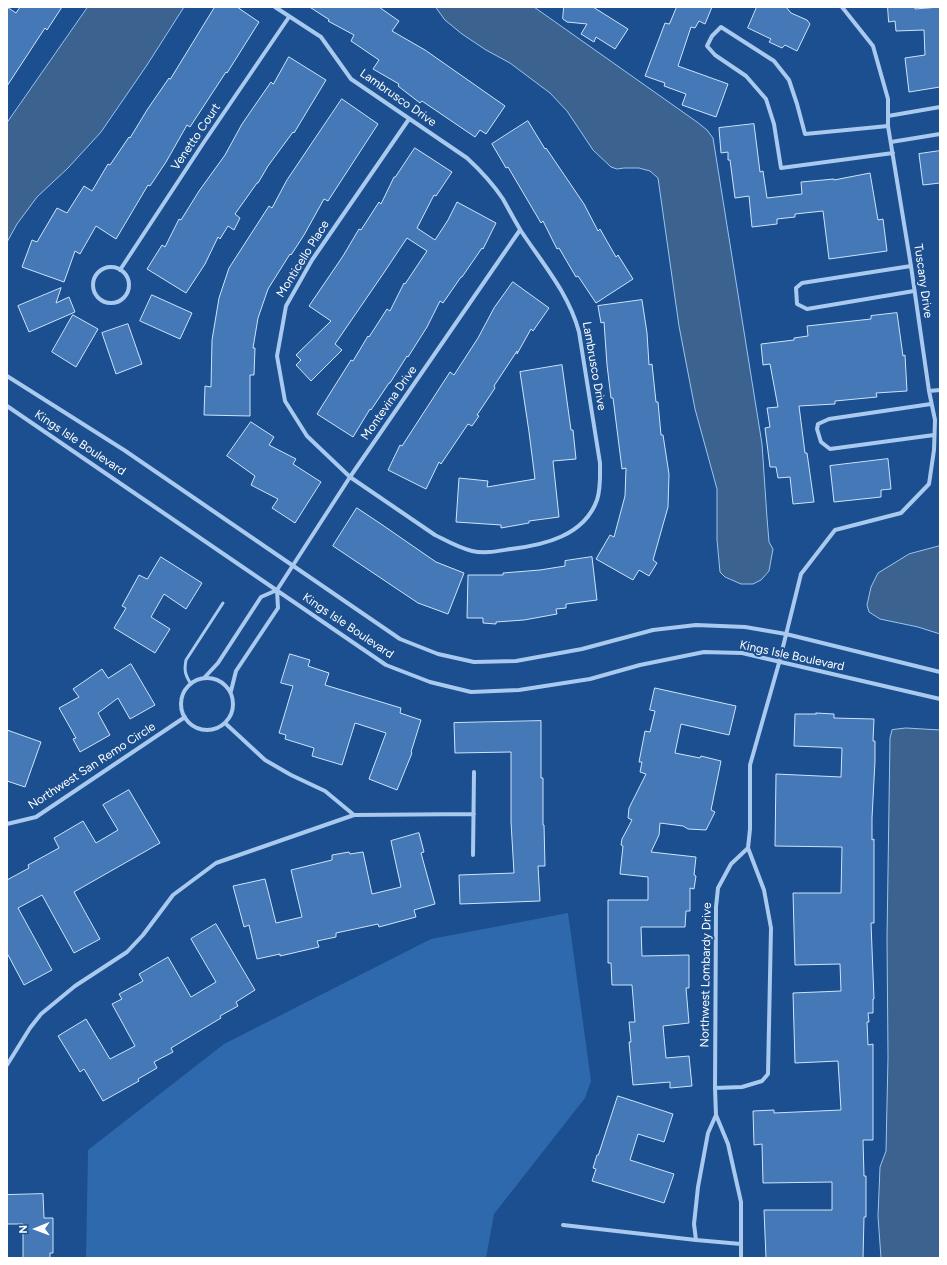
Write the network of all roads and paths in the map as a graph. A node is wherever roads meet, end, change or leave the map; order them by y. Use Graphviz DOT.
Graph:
graph roads {
  1 [pos="274,7"];
  2 [pos="842,7"];
  3 [pos="289,17"];
  4 [pos="940,107"];
  5 [pos="888,116"];
  6 [pos="409,119"];
  7 [pos="888,126"];
  8 [pos="940,134"];
  9 [pos="891,142"];
  10 [pos="893,153"];
  11 [pos="520,230"];
  12 [pos="911,266"];
  13 [pos="120,270"];
  14 [pos="914,291"];
  15 [pos="7,376"];
  16 [pos="940,390"];
  17 [pos="928,391"];
  18 [pos="931,404"];
  19 [pos="7,406"];
  20 [pos="935,420"];
  21 [pos="940,420"];
  22 [pos="934,435"];
  23 [pos="350,476"];
  24 [pos="292,565"];
  25 [pos="277,590"];
  26 [pos="223,603"];
  27 [pos="786,634"];
  28 [pos="780,662"];
  29 [pos="940,672"];
  30 [pos="204,678"];
  31 [pos="191,684"];
  32 [pos="230,691"];
  33 [pos="940,699"];
  34 [pos="185,717"];
  35 [pos="225,723"];
  36 [pos="474,772"];
  37 [pos="474,814"];
  38 [pos="354,815"];
  39 [pos="7,824"];
  40 [pos="748,848"];
  41 [pos="473,855"];
  42 [pos="7,1065"];
  43 [pos="715,1088"];
  44 [pos="716,1115"];
  45 [pos="563,1225"];
  46 [pos="696,1240"];
  47 [pos="741,1244"];
  48 [pos="741,1258"];
  1 -- 3 [label="street, Lambrusco Drive"];
  2 -- 5 [label="street, Tuscany Drive"];
  3 -- 6 [label="street, Lambrusco Drive"];
  3 -- 13 [label="street, Venetto Court"];
  4 -- 5 [label="street"];
  5 -- 7 [label="street, Tuscany Drive"];
  6 -- 11 [label="street, Lambrusco Drive"];
  6 -- 23 [label="street, Monticello Place"];
  7 -- 9 [label="street, Tuscany Drive"];
  7 -- 10 [label="street"];
  8 -- 9 [label="street"];
  9 -- 10 [label="street, Tuscany Drive"];
  10 -- 12 [label="street, Tuscany Drive"];
  11 -- 23 [label="street, Montevina Drive"];
  11 -- 23 [label="street, Lambrusco Drive"];
  12 -- 14 [label="street, Tuscany Drive"];
  12 -- 14 [label="street"];
  13 -- 13 [label="street"];
  14 -- 17 [label="street, Tuscany Drive"];
  15 -- 24 [label="street, Kings Isle Boulevard"];
  16 -- 17 [label="street"];
  17 -- 18 [label="street, Tuscany Drive"];
  18 -- 20 [label="street, Tuscany Drive"];
  18 -- 22 [label="street"];
  19 -- 25 [label="street, Kings Isle Boulevard"];
  20 -- 21 [label="street"];
  20 -- 22 [label="street, Tuscany Drive"];
  22 -- 27 [label="street, Tuscany Drive"];
  23 -- 24 [label="street, Montevina Drive"];
  24 -- 25 [label="street, Montevina Drive"];
  24 -- 27 [label="street, Kings Isle Boulevard"];
  25 -- 28 [label="street, Kings Isle Boulevard"];
  25 -- 30 [label="street"];
  25 -- 32 [label="street"];
  26 -- 31 [label="lane"];
  27 -- 28 [label="street, Tuscany Drive"];
  27 -- 29 [label="street, Kings Isle Boulevard"];
  28 -- 33 [label="street, Kings Isle Boulevard"];
  28 -- 40 [label="street"];
  30 -- 31 [label="street"];
  30 -- 32 [label="street"];
  31 -- 34 [label="street"];
  32 -- 35 [label="street"];
  34 -- 35 [label="street"];
  34 -- 39 [label="street, Northwest San Remo Circle"];
  35 -- 38 [label="street"];
  36 -- 37 [label="street"];
  37 -- 38 [label="street"];
  37 -- 41 [label="street"];
  38 -- 42 [label="street"];
  40 -- 43 [label="street, Northwest Lombardy Drive"];
  40 -- 43 [label="street"];
  43 -- 44 [label="street, Northwest Lombardy Drive"];
  44 -- 46 [label="street, Northwest Lombardy Drive"];
  44 -- 47 [label="street, Northwest Lombardy Drive"];
  45 -- 46 [label="street"];
  46 -- 47 [label="street"];
  47 -- 48 [label="street, Northwest Lombardy Drive"];
}
